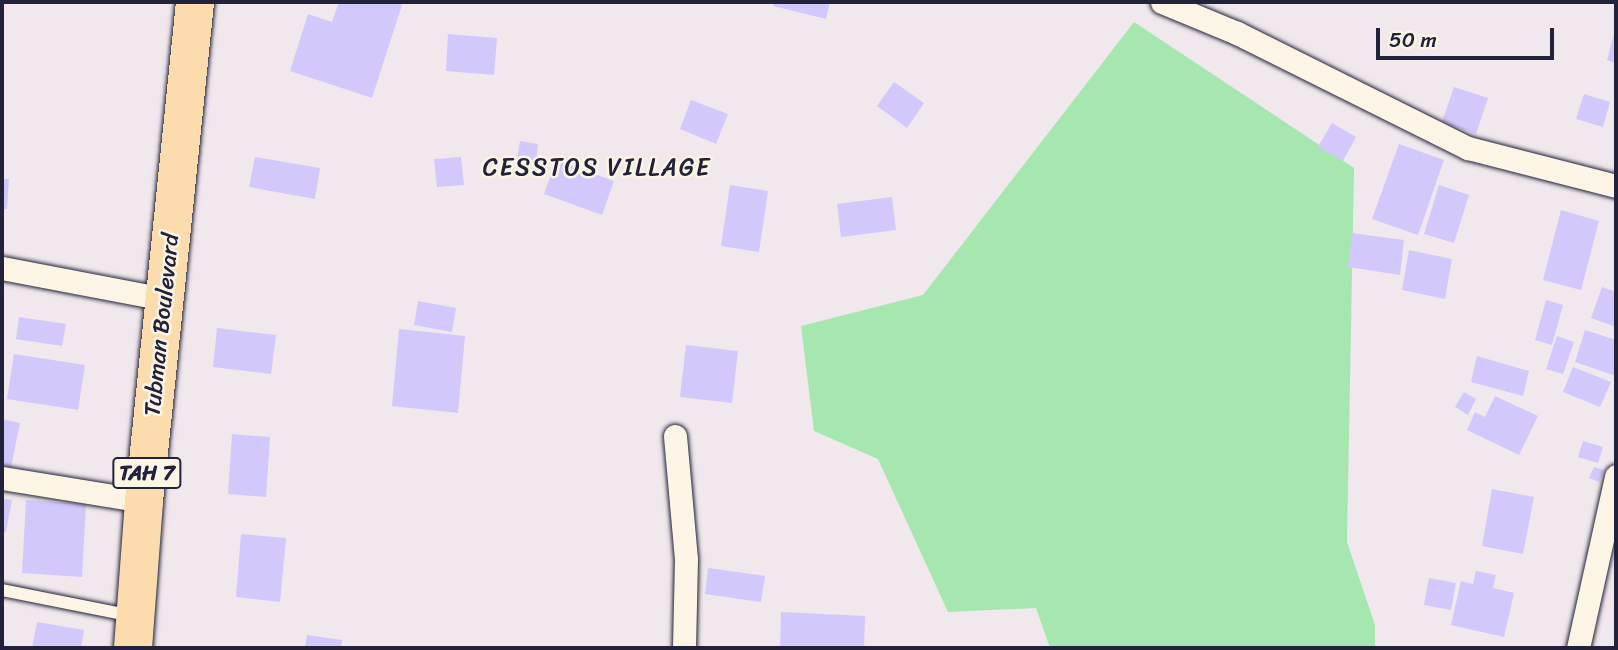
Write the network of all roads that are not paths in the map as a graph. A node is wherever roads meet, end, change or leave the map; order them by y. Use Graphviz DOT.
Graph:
graph roads {
  1 [pos="195,2"];
  2 [pos="1162,2"];
  3 [pos="1616,186"];
  4 [pos="2,268"];
  5 [pos="165,299"];
  6 [pos="675,436"];
  7 [pos="1616,476"];
  8 [pos="2,478"];
  9 [pos="144,502"];
  10 [pos="2,590"];
  11 [pos="134,633"];
  12 [pos="684,648"];
  13 [pos="1578,648"];
  1 -- 5 [label="highway, Tubman Boulevard / TAH 7"];
  2 -- 3 [label="street"];
  4 -- 5 [label="street"];
  5 -- 9 [label="highway, Tubman Boulevard / TAH 7"];
  6 -- 12 [label="street"];
  7 -- 13 [label="street"];
  8 -- 9 [label="street"];
  9 -- 11 [label="highway, Tubman Boulevard / TAH 7"];
  10 -- 11 [label="lane"];
}
